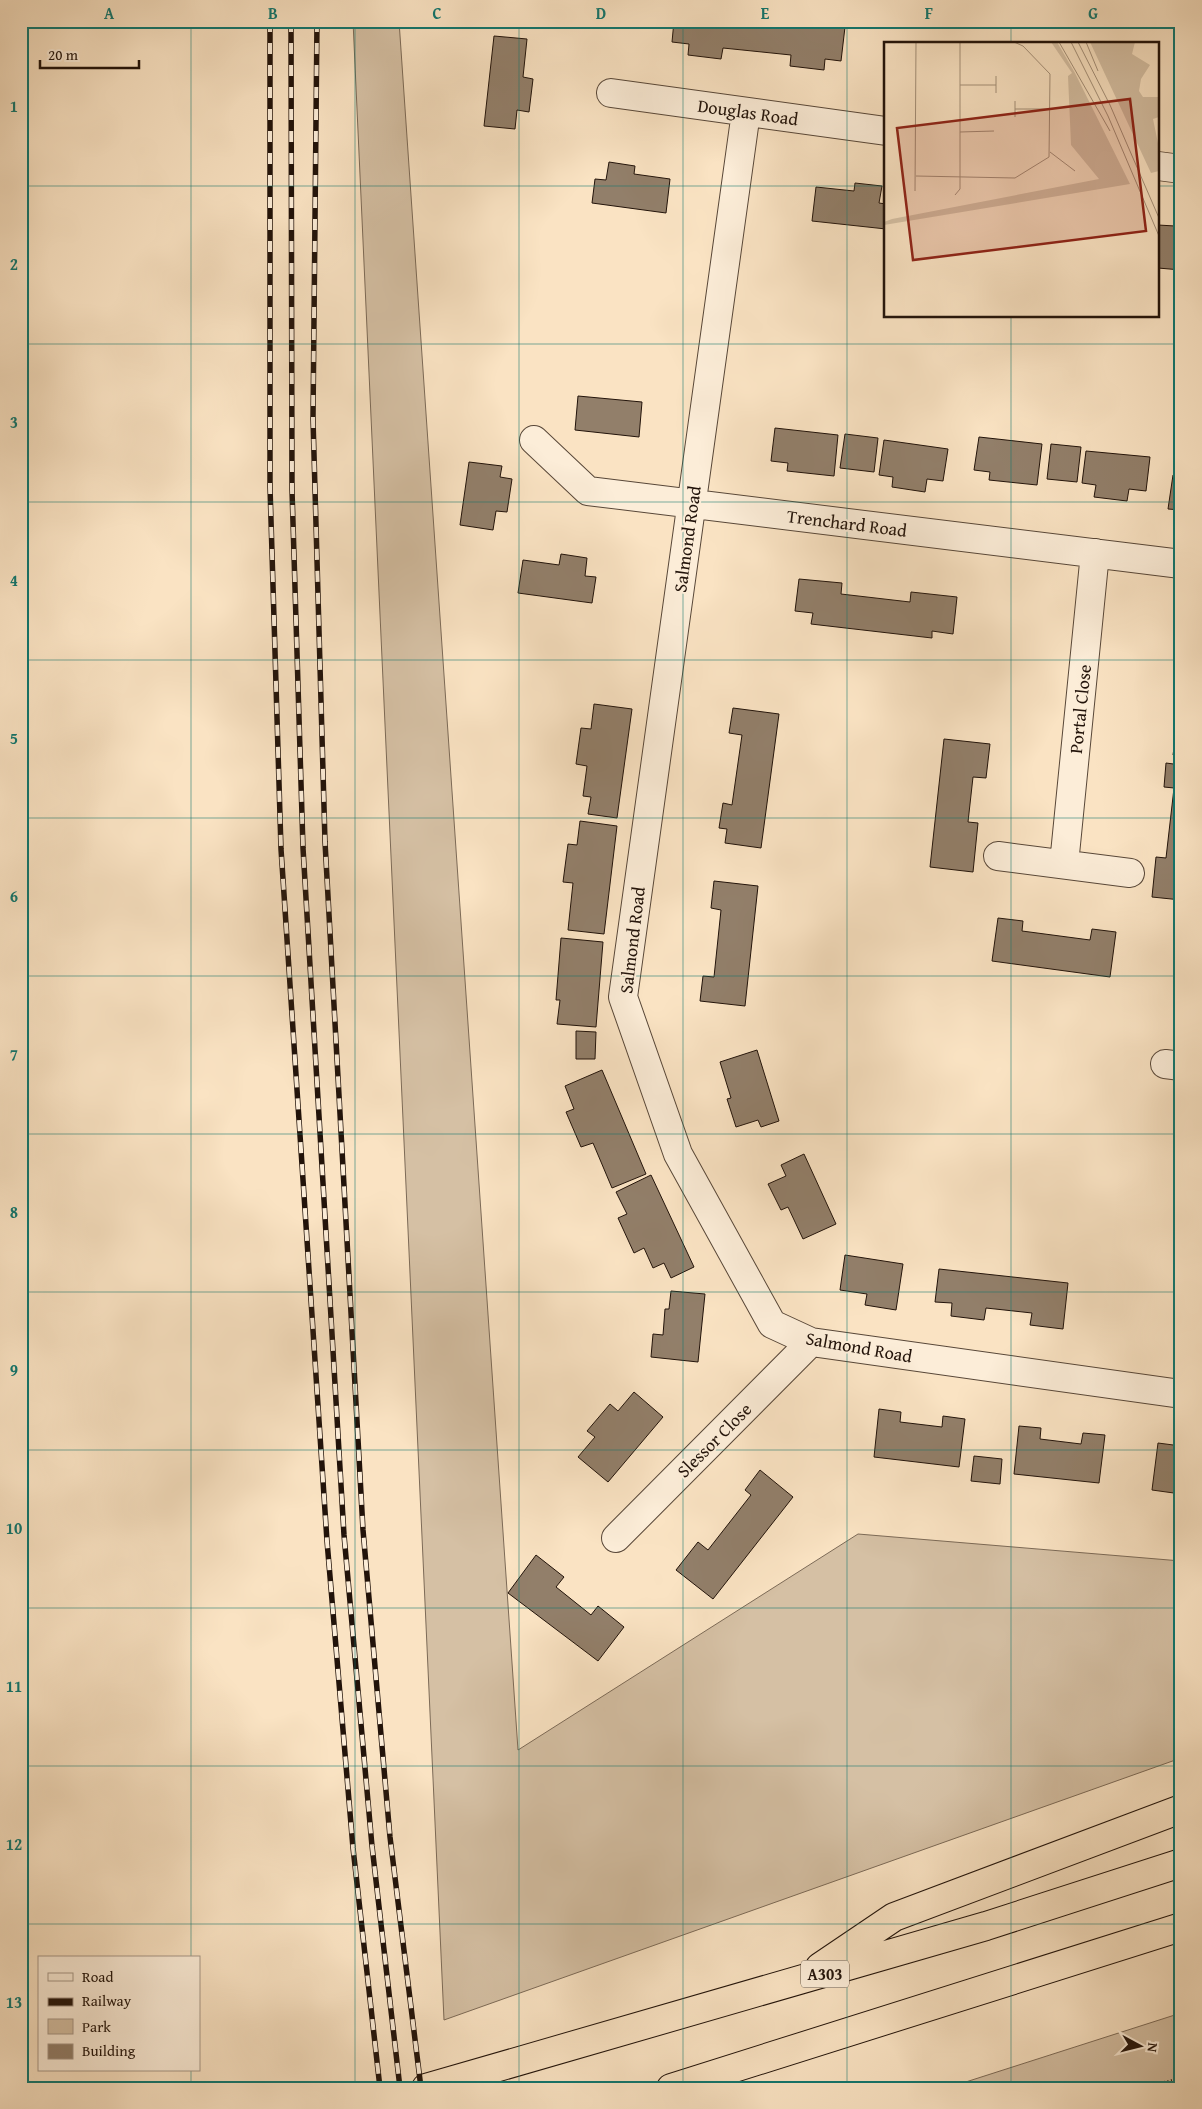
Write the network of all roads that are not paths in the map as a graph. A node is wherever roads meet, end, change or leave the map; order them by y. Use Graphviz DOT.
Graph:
graph roads {
  1 [pos="611,93"];
  2 [pos="746,112"];
  3 [pos="884,131"];
  4 [pos="1160,166"];
  5 [pos="1181,169"];
  6 [pos="534,440"];
  7 [pos="692,504"];
  8 [pos="1095,553"];
  9 [pos="1181,564"];
  10 [pos="998,856"];
  11 [pos="1064,864"];
  12 [pos="1130,873"];
  13 [pos="811,1342"];
  14 [pos="1181,1394"];
  15 [pos="616,1538"];
  16 [pos="1181,1809"];
  17 [pos="1181,1863"];
  18 [pos="1181,1927"];
  19 [pos="796,1983"];
  20 [pos="426,2088"];
  21 [pos="671,2088"];
  1 -- 2 [label="street, Douglas Road"];
  2 -- 3 [label="street, Douglas Road"];
  2 -- 7 [label="street, Salmond Road"];
  4 -- 5 [label="street"];
  6 -- 7 [label="street, Trenchard Road"];
  7 -- 8 [label="street, Trenchard Road"];
  7 -- 13 [label="street, Salmond Road"];
  8 -- 9 [label="street, Trenchard Road"];
  8 -- 11 [label="street, Portal Close"];
  10 -- 11 [label="street"];
  11 -- 12 [label="street"];
  13 -- 14 [label="street, Salmond Road"];
  13 -- 15 [label="street, Slessor Close"];
  16 -- 19 [label="highway, A303"];
  17 -- 19 [label="highway, A303"];
  18 -- 21 [label="highway"];
  19 -- 20 [label="highway, A303"];
}
